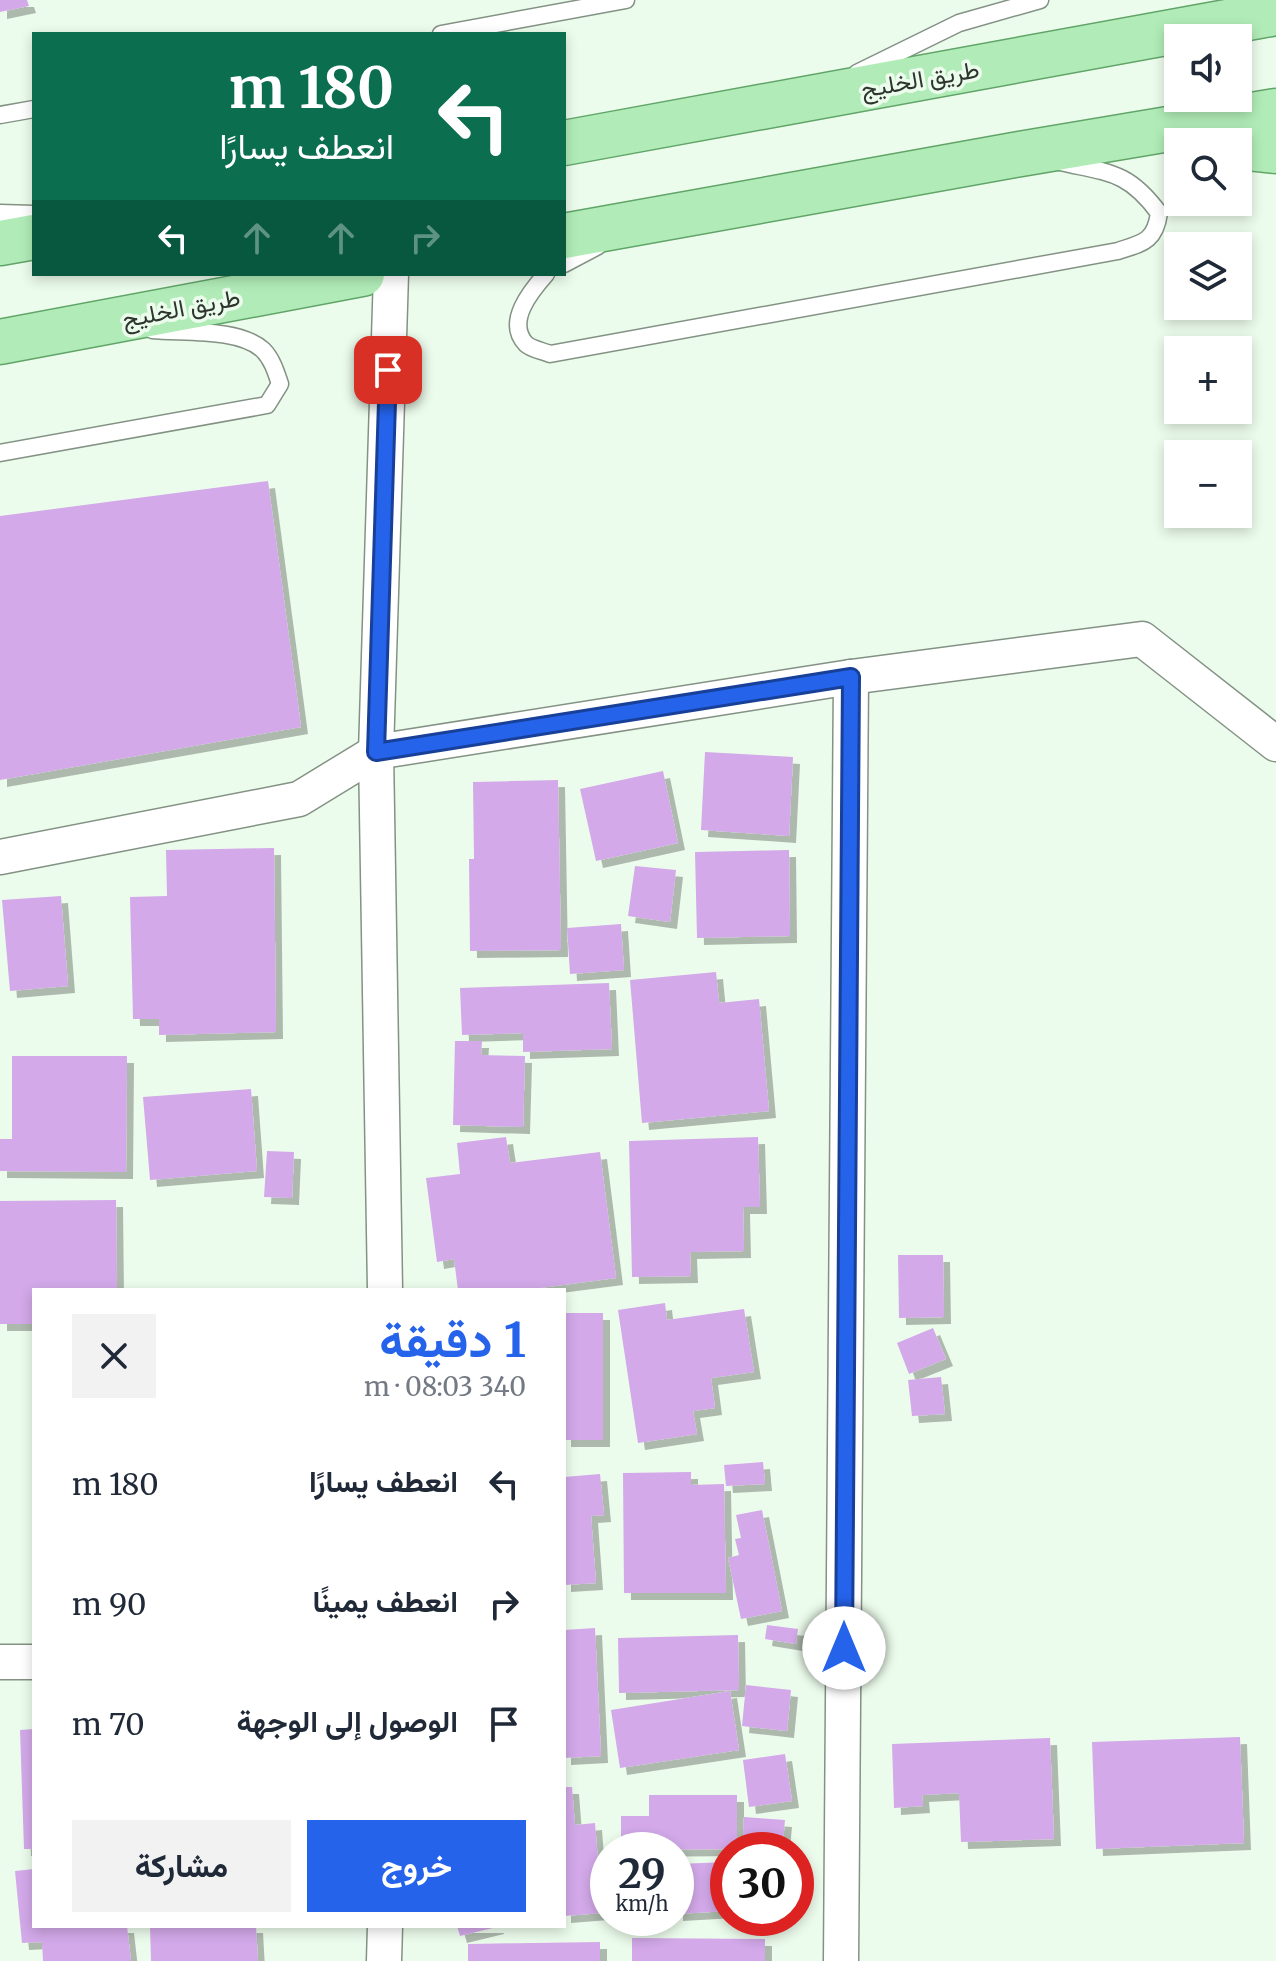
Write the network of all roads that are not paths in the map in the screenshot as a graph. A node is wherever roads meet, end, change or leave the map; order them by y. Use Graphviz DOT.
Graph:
graph roads {
  1 [pos="626,0"];
  2 [pos="1040,0"];
  3 [pos="1276,13"];
  4 [pos="452,32"];
  5 [pos="798,101"];
  6 [pos="32,109"];
  7 [pos="1276,111"];
  8 [pos="0,115"];
  9 [pos="1138,134"];
  10 [pos="1164,137"];
  11 [pos="566,143"];
  12 [pos="1252,148"];
  13 [pos="1276,151"];
  14 [pos="1020,154"];
  15 [pos="0,213"];
  16 [pos="32,214"];
  17 [pos="649,221"];
  18 [pos="566,236"];
  19 [pos="32,237"];
  20 [pos="0,243"];
  21 [pos="566,263"];
  22 [pos="351,276"];
  23 [pos="391,276"];
  24 [pos="544,276"];
  25 [pos="87,326"];
  26 [pos="0,342"];
  27 [pos="0,453"];
  28 [pos="851,677"];
  29 [pos="1276,744"];
  30 [pos="376,752"];
  31 [pos="0,857"];
  32 [pos="385,1288"];
  33 [pos="0,1662"];
  34 [pos="32,1662"];
  35 [pos="385,1928"];
  36 [pos="384,1961"];
  37 [pos="841,1961"];
  1 -- 4 [label="lane"];
  2 -- 5 [label="lane"];
  3 -- 5 [label="main road, طريق الخليج"];
  5 -- 11 [label="main road, طريق الخليج"];
  6 -- 8 [label="lane"];
  7 -- 9 [label="main road"];
  9 -- 10 [label="main road"];
  9 -- 14 [label="main road"];
  12 -- 13 [label="main road"];
  14 -- 17 [label="main road"];
  14 -- 24 [label="lane"];
  15 -- 16 [label="lane"];
  17 -- 18 [label="main road"];
  17 -- 21 [label="lane"];
  19 -- 20 [label="main road"];
  22 -- 25 [label="main road, طريق الخليج"];
  23 -- 30 [label="street"];
  25 -- 26 [label="main road, طريق الخليج"];
  25 -- 27 [label="lane"];
  28 -- 29 [label="street"];
  28 -- 30 [label="street"];
  28 -- 37 [label="street"];
  30 -- 31 [label="street"];
  30 -- 32 [label="street"];
  33 -- 34 [label="street"];
  35 -- 36 [label="street"];
}
